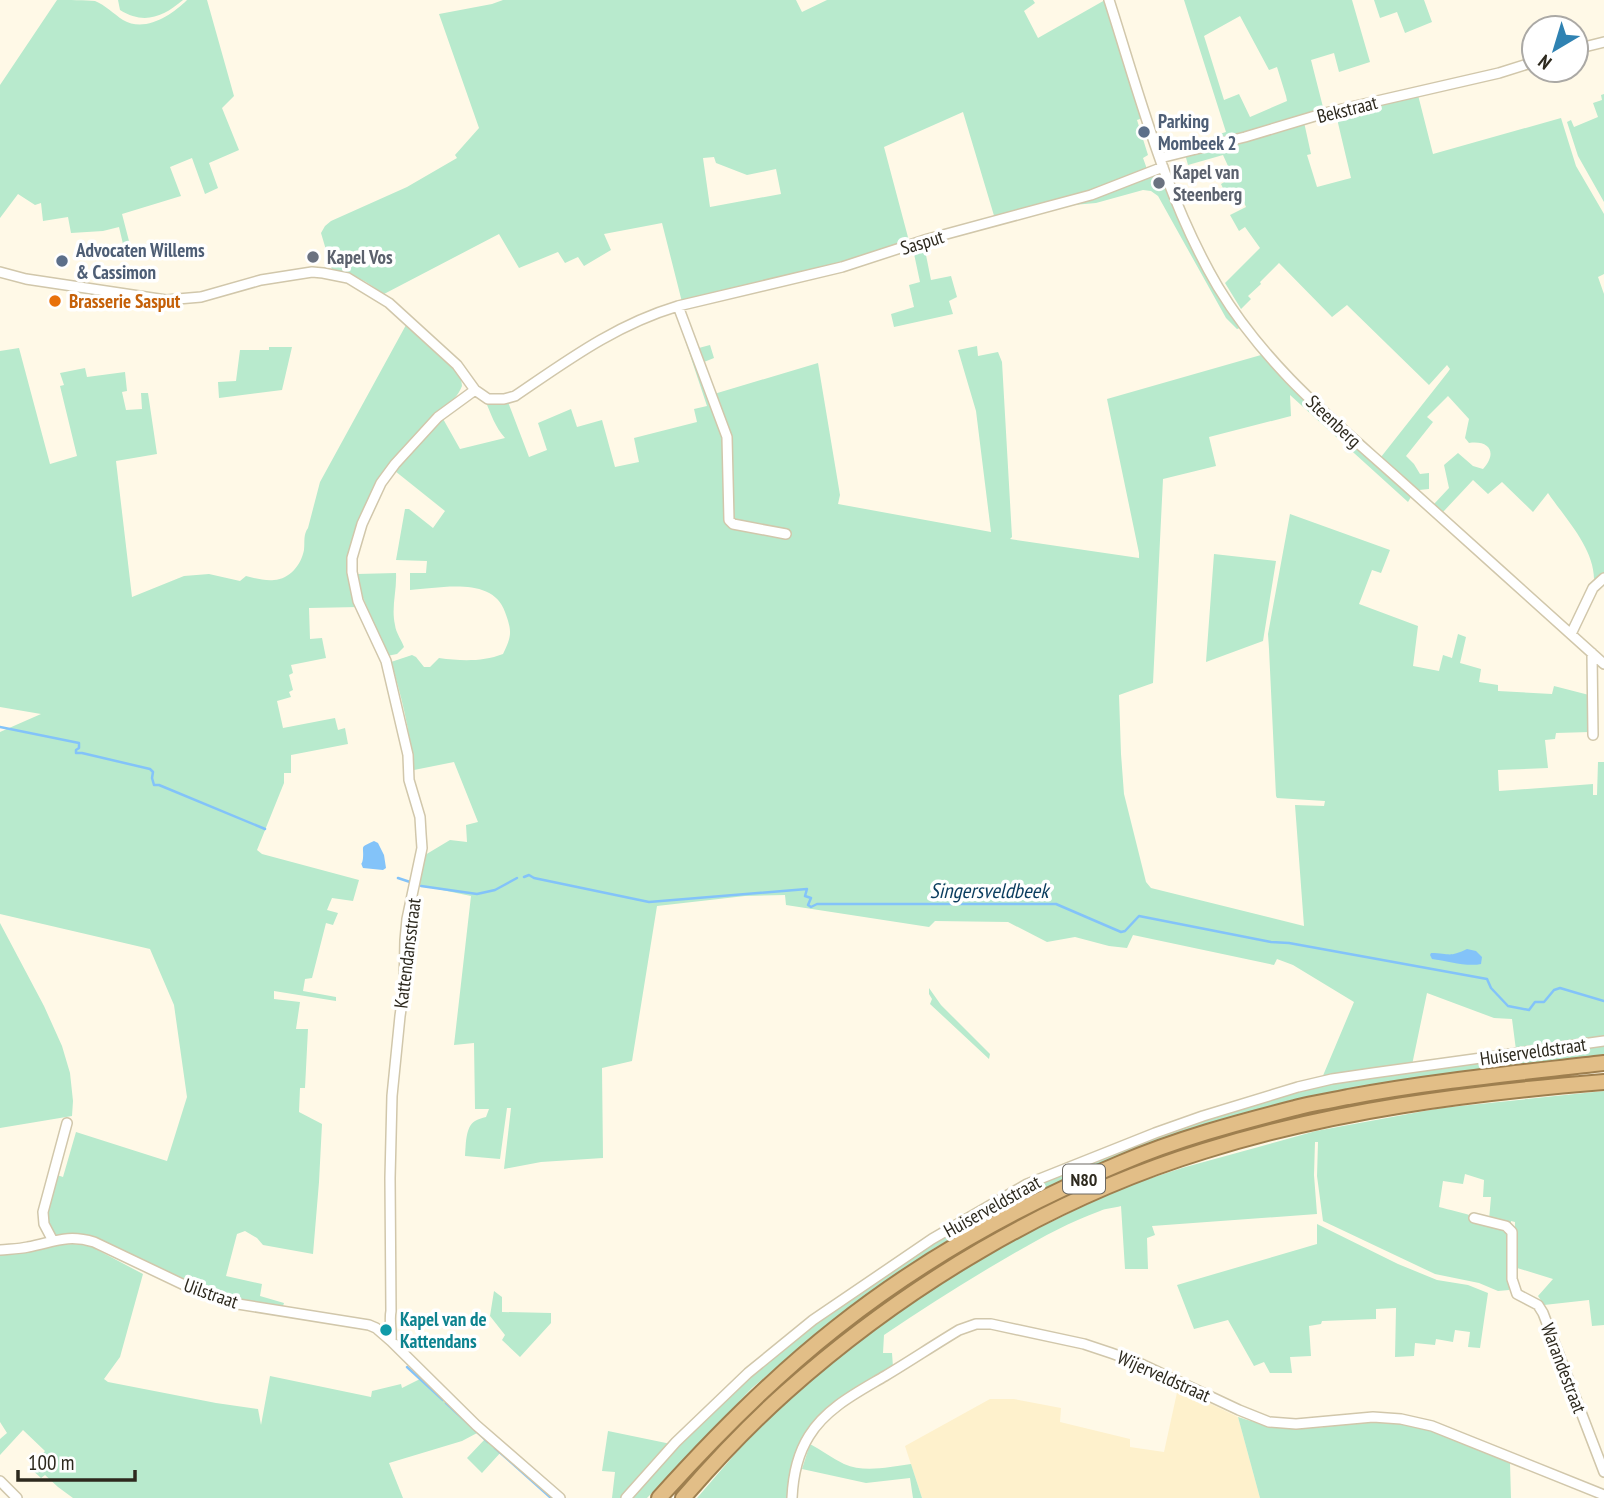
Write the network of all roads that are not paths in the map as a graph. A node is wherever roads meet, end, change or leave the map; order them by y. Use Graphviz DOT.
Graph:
graph roads {
  1 [pos="1110,0"];
  2 [pos="1520,66"];
  3 [pos="1162,163"];
  4 [pos="0,272"];
  5 [pos="678,306"];
  6 [pos="475,390"];
  7 [pos="786,534"];
  8 [pos="1604,578"];
  9 [pos="1571,634"];
  10 [pos="1592,653"];
  11 [pos="1604,664"];
  12 [pos="1593,735"];
  13 [pos="1604,1041"];
  14 [pos="1604,1063"];
  15 [pos="1604,1082"];
  16 [pos="67,1123"];
  17 [pos="1474,1217"];
  18 [pos="53,1241"];
  19 [pos="0,1250"];
  20 [pos="389,1318"];
  21 [pos="376,1328"];
  22 [pos="391,1341"];
  23 [pos="1604,1472"];
  24 [pos="0,1481"];
  25 [pos="1604,1495"];
  26 [pos="17,1498"];
  27 [pos="560,1498"];
  28 [pos="626,1498"];
  29 [pos="659,1498"];
  30 [pos="683,1498"];
  31 [pos="792,1498"];
  1 -- 3 [label="street, Steenberg"];
  2 -- 3 [label="street, Bekstraat"];
  3 -- 5 [label="street, Sasput"];
  3 -- 9 [label="street, Steenberg"];
  4 -- 6 [label="street"];
  5 -- 6 [label="street, Sasput"];
  5 -- 7 [label="street"];
  6 -- 20 [label="street, Kattendansstraat"];
  8 -- 9 [label="street"];
  9 -- 10 [label="street, Steenberg"];
  10 -- 11 [label="street, Steenberg"];
  10 -- 12 [label="street"];
  13 -- 28 [label="street, Huiserveldstraat"];
  14 -- 29 [label="highway, N80"];
  15 -- 30 [label="highway, N80"];
  16 -- 18 [label="street"];
  17 -- 23 [label="street, Warandestraat"];
  18 -- 19 [label="street, Uilstraat"];
  18 -- 21 [label="street, Uilstraat"];
  20 -- 21 [label="street"];
  20 -- 22 [label="street, Kattendansstraat"];
  21 -- 22 [label="street, Uilstraat"];
  22 -- 27 [label="street"];
  24 -- 26 [label="street"];
  25 -- 31 [label="street, Wijerveldstraat"];
}
